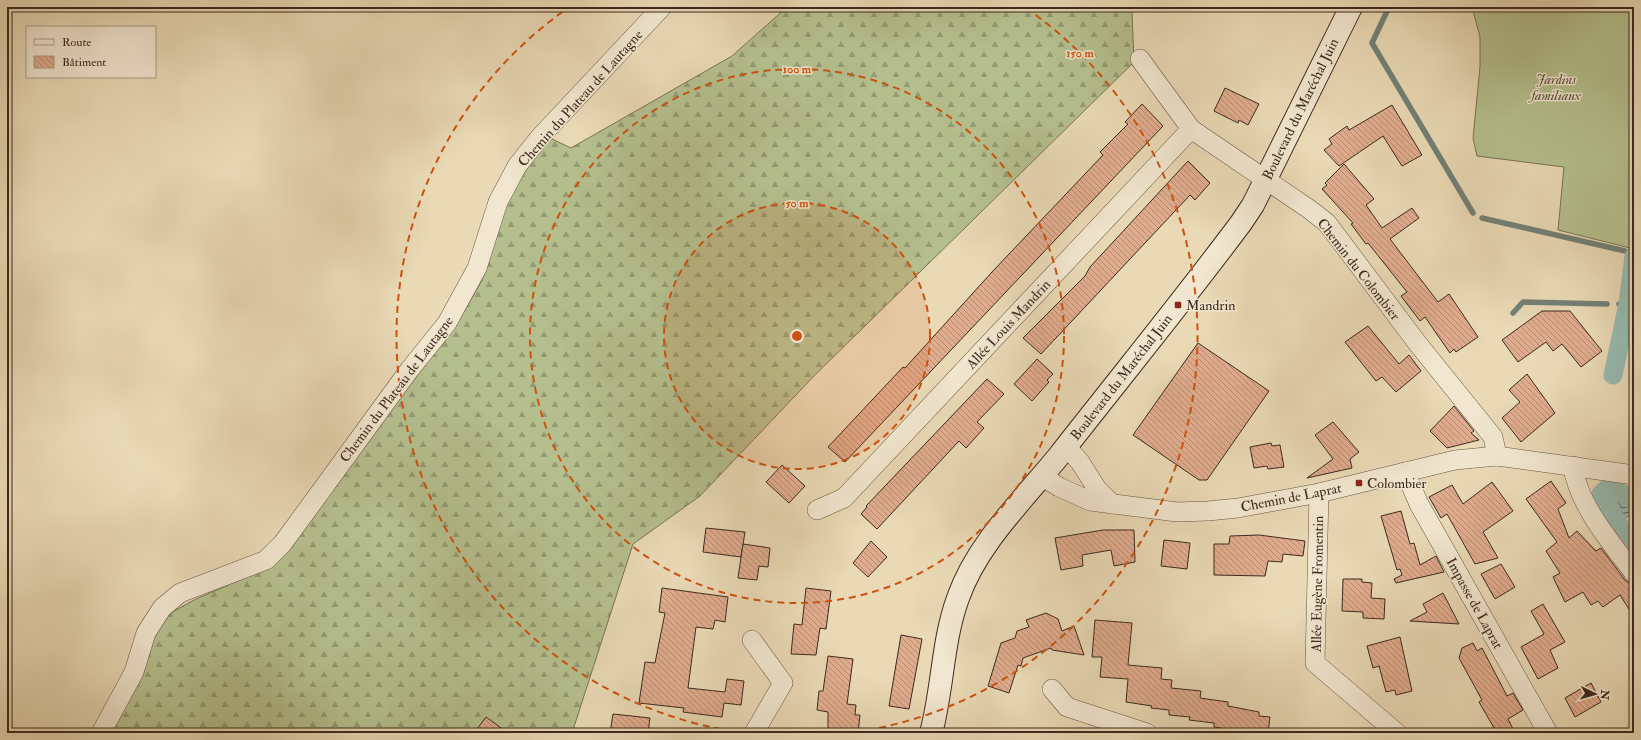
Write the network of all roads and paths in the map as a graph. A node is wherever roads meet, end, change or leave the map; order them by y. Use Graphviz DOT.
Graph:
graph roads {
  1 [pos="662,7"];
  2 [pos="1350,7"];
  3 [pos="1140,59"];
  4 [pos="1191,129"];
  5 [pos="1264,180"];
  6 [pos="1066,446"];
  7 [pos="1497,456"];
  8 [pos="1573,466"];
  9 [pos="1405,472"];
  10 [pos="1634,475"];
  11 [pos="1042,476"];
  12 [pos="1319,492"];
  13 [pos="1112,504"];
  14 [pos="817,510"];
  15 [pos="1634,573"];
  16 [pos="752,640"];
  17 [pos="1052,689"];
  18 [pos="100,733"];
  19 [pos="754,733"];
  20 [pos="931,733"];
  21 [pos="1147,733"];
  22 [pos="1397,733"];
  23 [pos="1548,733"];
  1 -- 18 [label="street, Chemin du Plateau de Lautagne"];
  2 -- 5 [label="main road, Boulevard du Maréchal Juin"];
  3 -- 4 [label="street, Chemin du Colombier"];
  4 -- 5 [label="street, Chemin du Colombier"];
  4 -- 14 [label="street, Allée Louis Mandrin"];
  5 -- 6 [label="main road, Boulevard du Maréchal Juin"];
  5 -- 7 [label="street, Chemin du Colombier"];
  6 -- 11 [label="main road, Boulevard du Maréchal Juin"];
  6 -- 13 [label="street"];
  7 -- 8 [label="street, Chemin de Laprat"];
  7 -- 9 [label="street, Chemin de Laprat"];
  8 -- 10 [label="street, Chemin de Laprat"];
  8 -- 15 [label="street"];
  9 -- 12 [label="street, Chemin de Laprat"];
  9 -- 23 [label="street, Impasse de Laprat"];
  11 -- 13 [label="street, Chemin de Laprat"];
  11 -- 20 [label="main road, Boulevard du Maréchal Juin"];
  12 -- 13 [label="street, Chemin de Laprat"];
  12 -- 22 [label="street, Allée Eugène Fromentin"];
  16 -- 19 [label="street"];
  17 -- 21 [label="street"];
}
